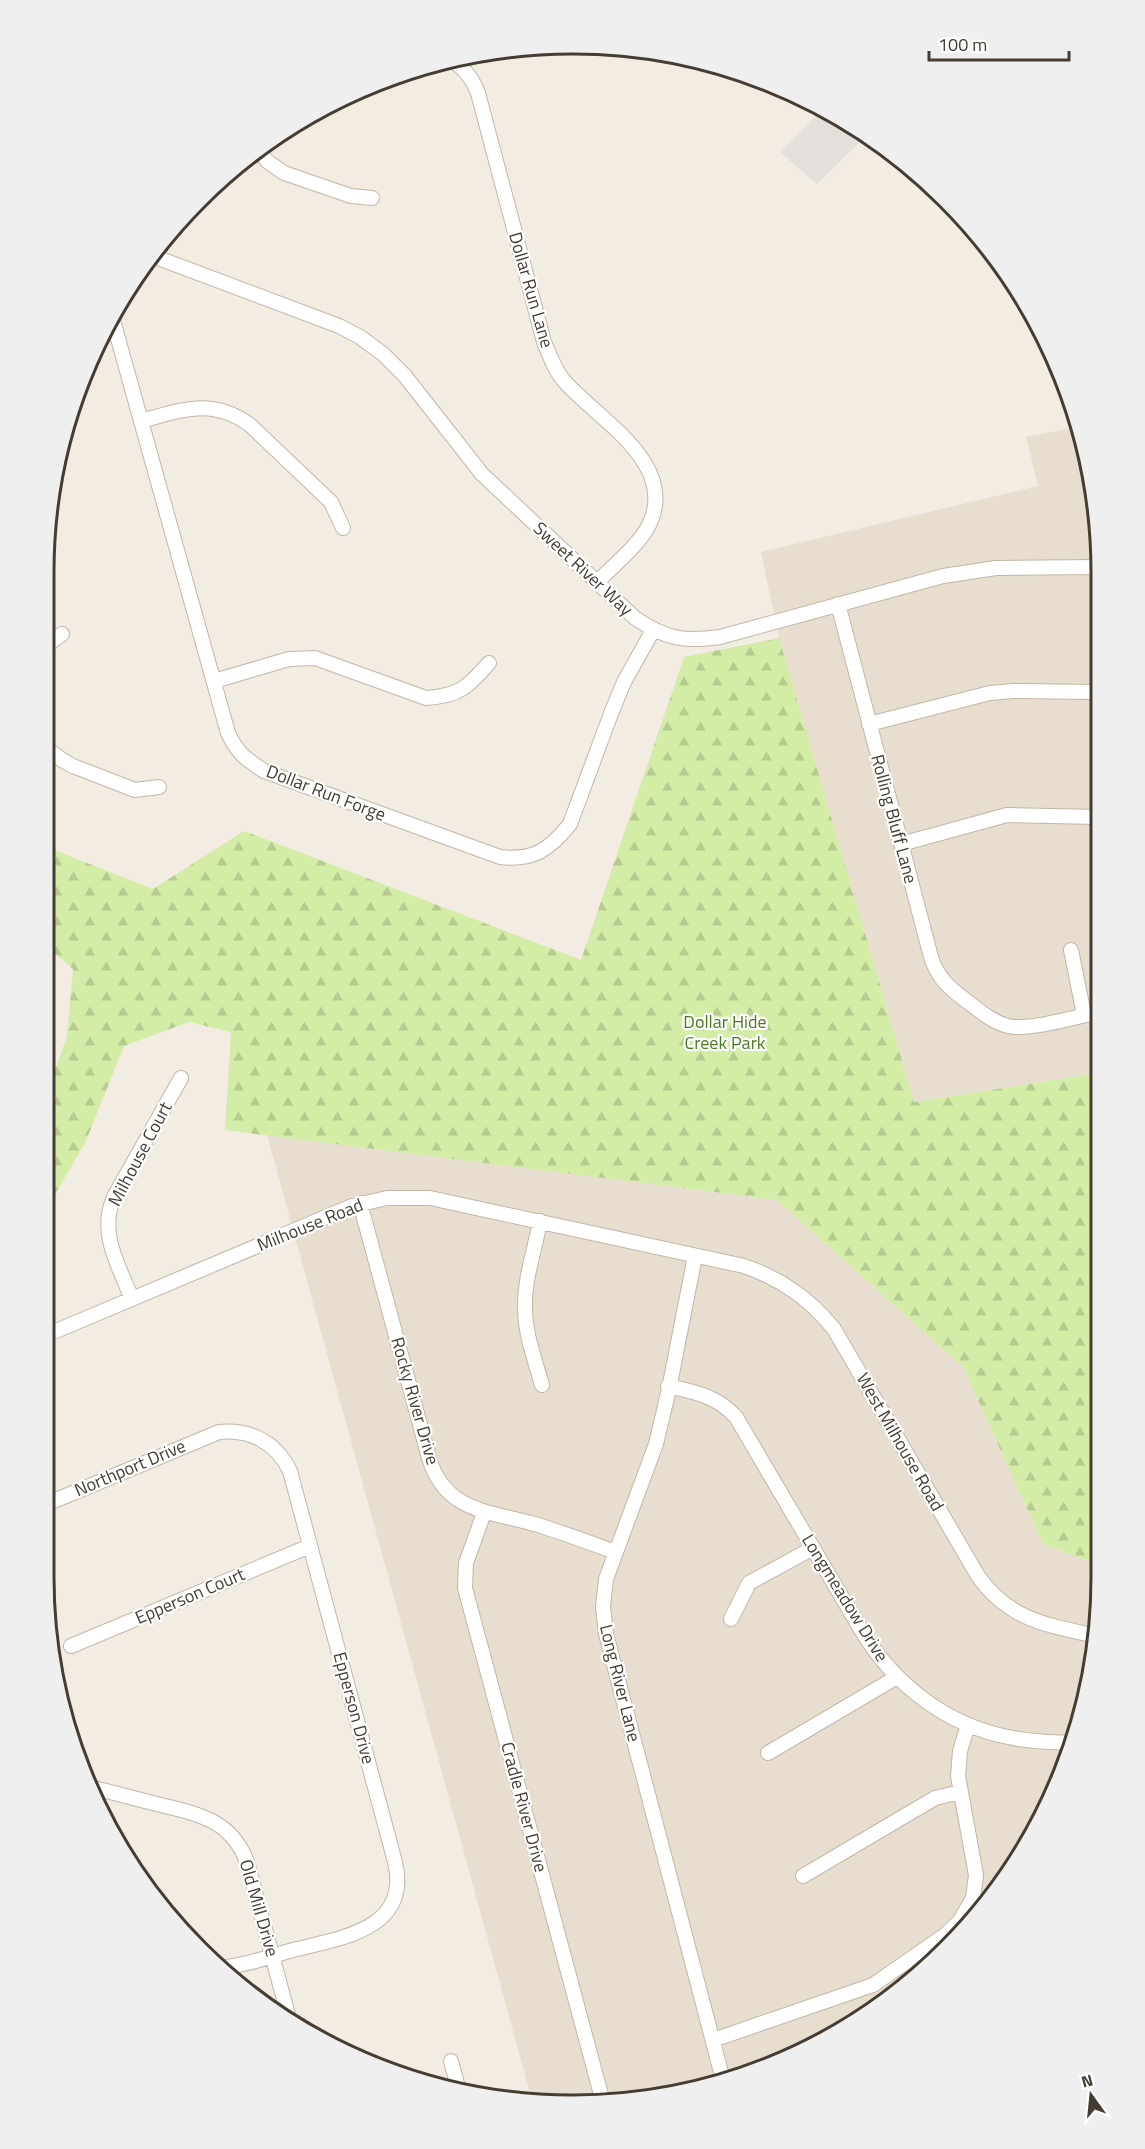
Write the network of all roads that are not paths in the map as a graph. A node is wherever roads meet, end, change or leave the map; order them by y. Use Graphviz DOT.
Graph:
graph roads {
  1 [pos="461,66"];
  2 [pos="263,156"];
  3 [pos="372,198"];
  4 [pos="160,259"];
  5 [pos="115,328"];
  6 [pos="141,421"];
  7 [pos="343,528"];
  8 [pos="1091,567"];
  9 [pos="597,582"];
  10 [pos="837,604"];
  11 [pos="653,630"];
  12 [pos="62,634"];
  13 [pos="54,640"];
  14 [pos="489,663"];
  15 [pos="214,681"];
  16 [pos="1091,692"];
  17 [pos="869,724"];
  18 [pos="54,754"];
  19 [pos="159,787"];
  20 [pos="1091,817"];
  21 [pos="901,844"];
  22 [pos="1071,950"];
  23 [pos="1091,1014"];
  24 [pos="1084,1015"];
  25 [pos="181,1078"];
  26 [pos="360,1203"];
  27 [pos="540,1221"];
  28 [pos="695,1256"];
  29 [pos="132,1299"];
  30 [pos="54,1332"];
  31 [pos="542,1385"];
  32 [pos="669,1386"];
  33 [pos="216,1433"];
  34 [pos="54,1501"];
  35 [pos="484,1513"];
  36 [pos="310,1545"];
  37 [pos="813,1548"];
  38 [pos="615,1552"];
  39 [pos="731,1619"];
  40 [pos="1088,1634"];
  41 [pos="71,1646"];
  42 [pos="897,1677"];
  43 [pos="968,1725"];
  44 [pos="1063,1743"];
  45 [pos="768,1753"];
  46 [pos="99,1789"];
  47 [pos="960,1792"];
  48 [pos="803,1876"];
  49 [pos="957,1924"];
  50 [pos="950,1931"];
  51 [pos="272,1955"];
  52 [pos="231,1966"];
  53 [pos="287,2010"];
  54 [pos="713,2040"];
  55 [pos="451,2061"];
  56 [pos="721,2073"];
  57 [pos="456,2081"];
  58 [pos="601,2094"];
  1 -- 9 [label="street, Dollar Run Lane"];
  2 -- 3 [label="street"];
  4 -- 9 [label="street, Sweet River Way"];
  5 -- 6 [label="street, Dollar Run Forge"];
  6 -- 7 [label="street"];
  6 -- 15 [label="street, Dollar Run Forge"];
  8 -- 10 [label="street, Sweet River Way"];
  9 -- 11 [label="street, Sweet River Way"];
  10 -- 11 [label="street, Sweet River Way"];
  10 -- 17 [label="street, Rolling Bluff Lane"];
  11 -- 15 [label="street, Dollar Run Forge"];
  12 -- 13 [label="street"];
  14 -- 15 [label="street"];
  16 -- 17 [label="street"];
  17 -- 21 [label="street, Rolling Bluff Lane"];
  18 -- 19 [label="street"];
  20 -- 21 [label="street"];
  21 -- 24 [label="street, Rolling Bluff Lane"];
  22 -- 24 [label="street"];
  23 -- 24 [label="street, Rolling Bluff Lane"];
  25 -- 29 [label="street, Milhouse Court"];
  26 -- 27 [label="street, Milhouse Road"];
  26 -- 29 [label="street, Milhouse Road"];
  26 -- 35 [label="street, Rocky River Drive"];
  27 -- 28 [label="street, Milhouse Road"];
  27 -- 31 [label="street"];
  28 -- 32 [label="street, Long River Lane"];
  28 -- 40 [label="street, West Milhouse Road"];
  29 -- 30 [label="street, Milhouse Road"];
  32 -- 37 [label="street, Longmeadow Drive"];
  32 -- 38 [label="street, Long River Lane"];
  33 -- 34 [label="street, Northport Drive"];
  33 -- 36 [label="street, Epperson Drive"];
  35 -- 38 [label="street, Rocky River Drive"];
  35 -- 58 [label="street, Cradle River Drive"];
  36 -- 41 [label="street, Epperson Court"];
  36 -- 51 [label="street, Epperson Drive"];
  37 -- 39 [label="street"];
  37 -- 42 [label="street, Longmeadow Drive"];
  38 -- 54 [label="street, Long River Lane"];
  42 -- 43 [label="street, Longmeadow Drive"];
  42 -- 45 [label="street"];
  43 -- 44 [label="street, Longmeadow Drive"];
  43 -- 47 [label="street"];
  46 -- 51 [label="street, Old Mill Drive"];
  47 -- 48 [label="street"];
  47 -- 49 [label="street"];
  50 -- 54 [label="street"];
  51 -- 52 [label="street, Epperson Drive"];
  51 -- 53 [label="street, Old Mill Drive"];
  54 -- 56 [label="street, Long River Lane"];
  55 -- 57 [label="street"];
}
